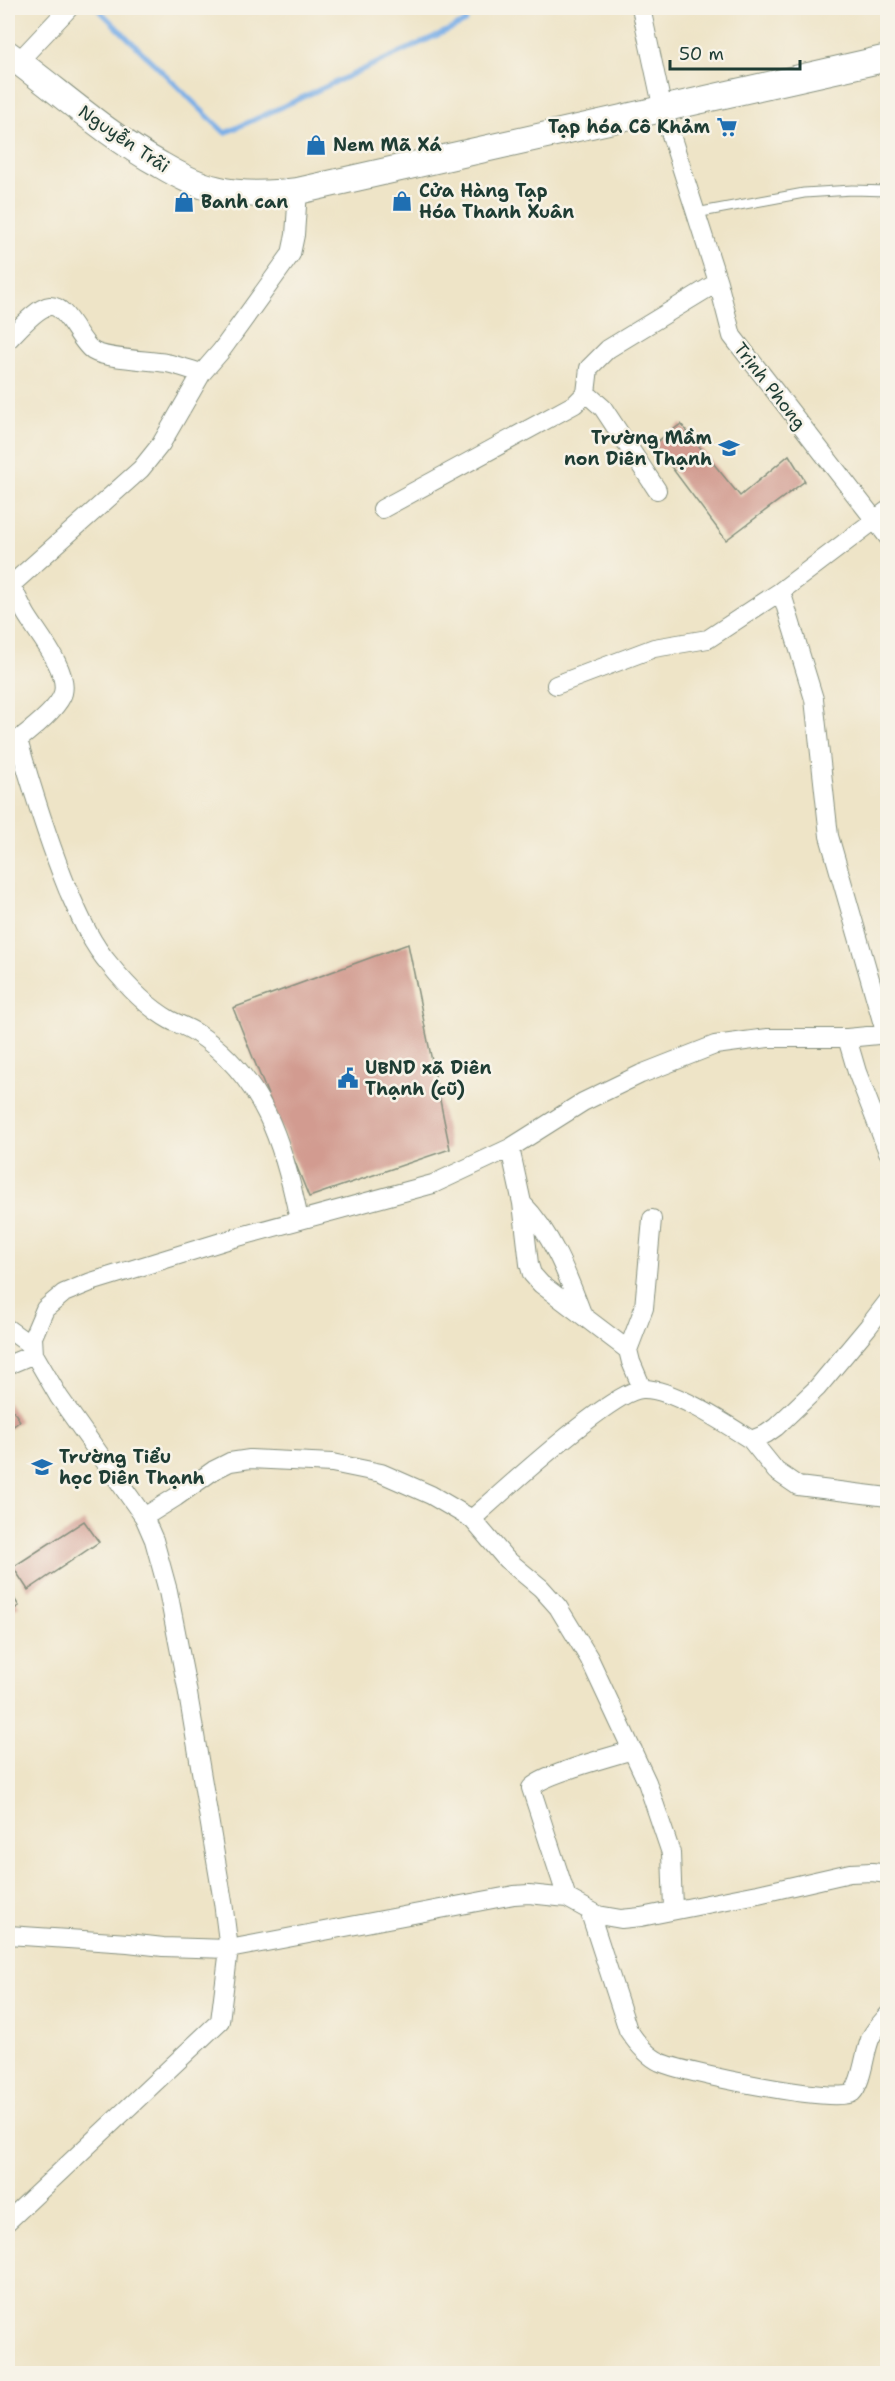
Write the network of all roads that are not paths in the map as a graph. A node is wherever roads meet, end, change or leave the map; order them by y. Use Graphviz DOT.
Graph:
graph roads {
  1 [pos="69,8"];
  2 [pos="641,8"];
  3 [pos="13,58"];
  4 [pos="888,58"];
  5 [pos="663,110"];
  6 [pos="298,191"];
  7 [pos="888,191"];
  8 [pos="696,213"];
  9 [pos="718,282"];
  10 [pos="8,340"];
  11 [pos="202,373"];
  12 [pos="586,393"];
  13 [pos="657,490"];
  14 [pos="382,509"];
  15 [pos="881,514"];
  16 [pos="888,537"];
  17 [pos="9,585"];
  18 [pos="781,591"];
  19 [pos="556,685"];
  20 [pos="13,741"];
  21 [pos="887,1034"];
  22 [pos="847,1038"];
  23 [pos="510,1148"];
  24 [pos="888,1152"];
  25 [pos="522,1203"];
  26 [pos="652,1219"];
  27 [pos="299,1220"];
  28 [pos="888,1301"];
  29 [pos="583,1316"];
  30 [pos="8,1329"];
  31 [pos="628,1350"];
  32 [pos="34,1351"];
  33 [pos="8,1365"];
  34 [pos="642,1388"];
  35 [pos="751,1440"];
  36 [pos="888,1497"];
  37 [pos="144,1517"];
  38 [pos="472,1519"];
  39 [pos="633,1750"];
  40 [pos="888,1875"];
  41 [pos="567,1898"];
  42 [pos="589,1910"];
  43 [pos="673,1910"];
  44 [pos="8,1935"];
  45 [pos="229,1949"];
  46 [pos="888,2015"];
  47 [pos="8,2221"];
  1 -- 3 [label="street"];
  2 -- 5 [label="street, Trịnh Phong"];
  3 -- 6 [label="main road, Nguyễn Trãi"];
  4 -- 5 [label="main road, Nguyễn Trãi"];
  5 -- 6 [label="main road, Nguyễn Trãi"];
  5 -- 8 [label="street, Trịnh Phong"];
  6 -- 11 [label="street"];
  7 -- 8 [label="lane"];
  8 -- 9 [label="street, Trịnh Phong"];
  9 -- 12 [label="street"];
  9 -- 15 [label="street, Trịnh Phong"];
  10 -- 11 [label="street"];
  11 -- 17 [label="street"];
  12 -- 13 [label="street"];
  12 -- 14 [label="street"];
  15 -- 16 [label="street, Trịnh Phong"];
  15 -- 18 [label="street"];
  17 -- 20 [label="street"];
  18 -- 19 [label="street"];
  18 -- 21 [label="street"];
  20 -- 27 [label="street"];
  21 -- 22 [label="street"];
  22 -- 23 [label="street"];
  22 -- 24 [label="street"];
  23 -- 25 [label="street"];
  23 -- 27 [label="street"];
  25 -- 29 [label="street"];
  25 -- 29 [label="street"];
  26 -- 31 [label="street"];
  27 -- 32 [label="street"];
  28 -- 35 [label="street"];
  29 -- 31 [label="street"];
  30 -- 32 [label="street"];
  31 -- 34 [label="street"];
  32 -- 33 [label="street"];
  32 -- 37 [label="street"];
  34 -- 35 [label="street"];
  34 -- 38 [label="street"];
  35 -- 36 [label="street"];
  37 -- 38 [label="street"];
  37 -- 45 [label="street"];
  38 -- 39 [label="street"];
  39 -- 41 [label="street"];
  39 -- 43 [label="street"];
  40 -- 43 [label="street"];
  41 -- 42 [label="street"];
  41 -- 45 [label="street"];
  42 -- 43 [label="street"];
  42 -- 46 [label="street"];
  44 -- 45 [label="street"];
  45 -- 47 [label="street"];
}
